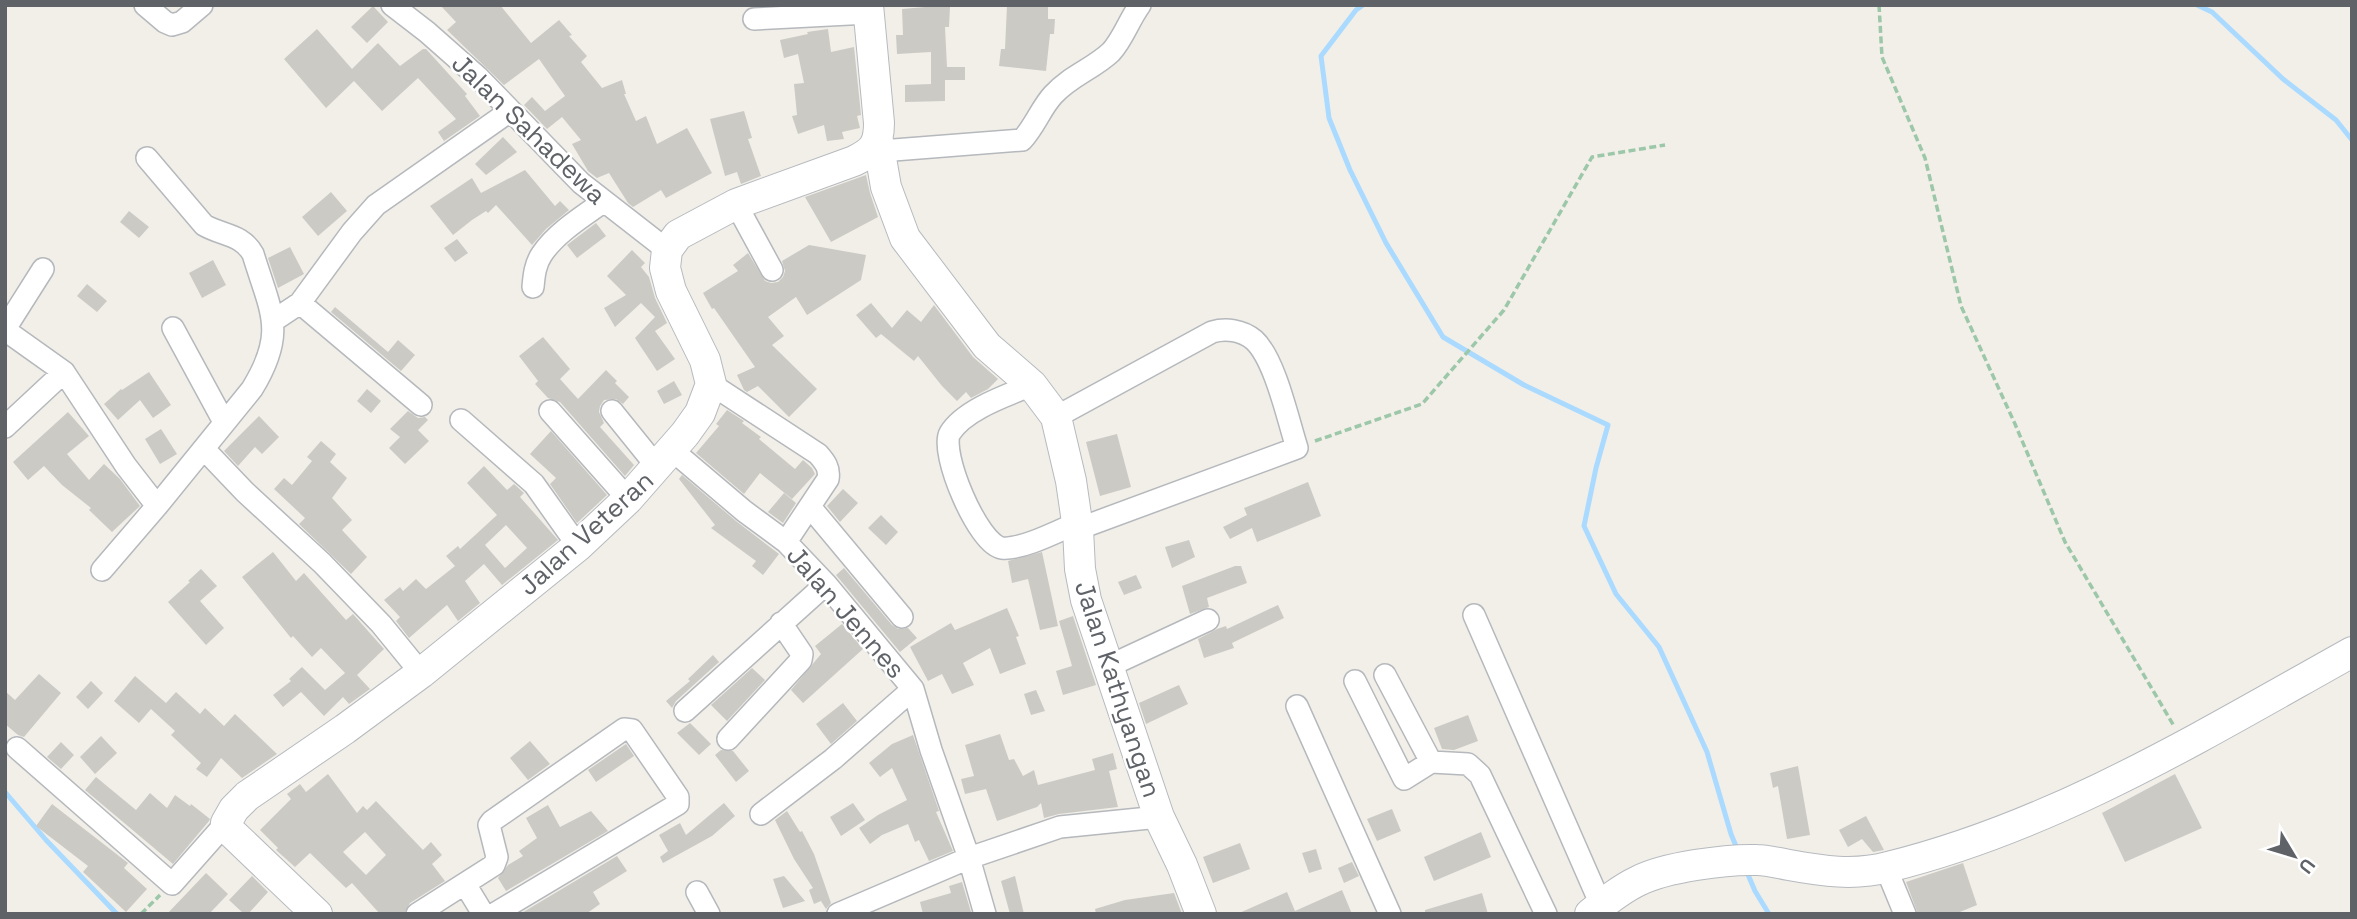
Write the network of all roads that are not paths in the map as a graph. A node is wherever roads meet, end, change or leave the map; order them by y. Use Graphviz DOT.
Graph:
graph roads {
  1 [pos="145,5"];
  2 [pos="202,5"];
  3 [pos="393,5"];
  4 [pos="1140,5"];
  5 [pos="868,9"];
  6 [pos="754,19"];
  7 [pos="510,111"];
  8 [pos="879,146"];
  9 [pos="148,158"];
  10 [pos="603,202"];
  11 [pos="736,204"];
  12 [pos="667,250"];
  13 [pos="43,269"];
  14 [pos="772,270"];
  15 [pos="533,287"];
  16 [pos="300,303"];
  17 [pos="273,321"];
  18 [pos="173,328"];
  19 [pos="5,329"];
  20 [pos="64,372"];
  21 [pos="712,384"];
  22 [pos="1032,385"];
  23 [pos="421,405"];
  24 [pos="550,411"];
  25 [pos="612,411"];
  26 [pos="1056,417"];
  27 [pos="461,420"];
  28 [pos="224,422"];
  29 [pos="5,427"];
  30 [pos="204,449"];
  31 [pos="665,459"];
  32 [pos="628,499"];
  33 [pos="157,506"];
  34 [pos="811,508"];
  35 [pos="1078,526"];
  36 [pos="786,542"];
  37 [pos="578,546"];
  38 [pos="102,570"];
  39 [pos="826,584"];
  40 [pos="1474,615"];
  41 [pos="902,617"];
  42 [pos="1208,620"];
  43 [pos="781,623"];
  44 [pos="2352,652"];
  45 [pos="1107,667"];
  46 [pos="421,673"];
  47 [pos="1385,675"];
  48 [pos="1355,681"];
  49 [pos="913,690"];
  50 [pos="1297,706"];
  51 [pos="685,710"];
  52 [pos="728,739"];
  53 [pos="17,748"];
  54 [pos="1431,762"];
  55 [pos="761,814"];
  56 [pos="1159,817"];
  57 [pos="226,823"];
  58 [pos="969,859"];
  59 [pos="1886,868"];
  60 [pos="465,884"];
  61 [pos="697,892"];
  62 [pos="1596,910"];
  63 [pos="843,913"];
  64 [pos="317,914"];
  65 [pos="417,914"];
  66 [pos="486,914"];
  67 [pos="494,914"];
  68 [pos="709,914"];
  69 [pos="985,914"];
  70 [pos="1201,914"];
  71 [pos="1390,914"];
  72 [pos="1546,914"];
  73 [pos="1905,914"];
  1 -- 2 [label="street"];
  3 -- 7 [label="street, Jalan Sahadewa"];
  4 -- 8 [label="street"];
  5 -- 6 [label="street"];
  5 -- 8 [label="street"];
  7 -- 10 [label="street, Jalan Sahadewa"];
  7 -- 16 [label="street"];
  8 -- 11 [label="street"];
  8 -- 22 [label="street, Jalan Kathyangan"];
  9 -- 17 [label="street"];
  10 -- 12 [label="street, Jalan Sahadewa"];
  10 -- 15 [label="street"];
  11 -- 12 [label="street"];
  11 -- 14 [label="street"];
  12 -- 21 [label="street"];
  13 -- 19 [label="street"];
  16 -- 17 [label="street"];
  16 -- 23 [label="street"];
  17 -- 28 [label="street"];
  18 -- 28 [label="street"];
  19 -- 20 [label="street"];
  20 -- 29 [label="street"];
  20 -- 33 [label="street"];
  21 -- 31 [label="street, Jalan Veteran"];
  21 -- 34 [label="street"];
  22 -- 26 [label="street, Jalan Kathyangan"];
  22 -- 35 [label="street"];
  24 -- 32 [label="street"];
  25 -- 31 [label="street, Jalan Jennes"];
  26 -- 35 [label="street, Jalan Kathyangan"];
  26 -- 35 [label="street"];
  27 -- 37 [label="street"];
  28 -- 30 [label="street"];
  30 -- 33 [label="street"];
  30 -- 46 [label="street"];
  31 -- 32 [label="street, Jalan Veteran"];
  31 -- 36 [label="street, Jalan Jennes"];
  32 -- 37 [label="street, Jalan Veteran"];
  33 -- 38 [label="street"];
  34 -- 36 [label="street"];
  34 -- 41 [label="street"];
  35 -- 45 [label="street, Jalan Kathyangan"];
  36 -- 39 [label="street, Jalan Jennes"];
  37 -- 46 [label="street, Jalan Veteran"];
  39 -- 43 [label="street"];
  39 -- 49 [label="street, Jalan Jennes"];
  40 -- 62 [label="street"];
  42 -- 45 [label="street"];
  43 -- 51 [label="street"];
  43 -- 52 [label="street"];
  44 -- 59 [label="street"];
  45 -- 56 [label="street, Jalan Kathyangan"];
  46 -- 57 [label="street, Jalan Veteran"];
  47 -- 54 [label="street"];
  48 -- 54 [label="street"];
  49 -- 55 [label="street"];
  49 -- 58 [label="street, Jalan Jennes"];
  50 -- 71 [label="street"];
  53 -- 57 [label="street"];
  54 -- 72 [label="street"];
  56 -- 58 [label="street"];
  56 -- 70 [label="street, Jalan Kathyangan"];
  57 -- 64 [label="street"];
  58 -- 63 [label="street"];
  58 -- 69 [label="street, Jalan Jennes"];
  59 -- 62 [label="street"];
  59 -- 73 [label="street"];
  60 -- 65 [label="street"];
  60 -- 66 [label="street"];
  60 -- 67 [label="street"];
  61 -- 68 [label="street"];
}
